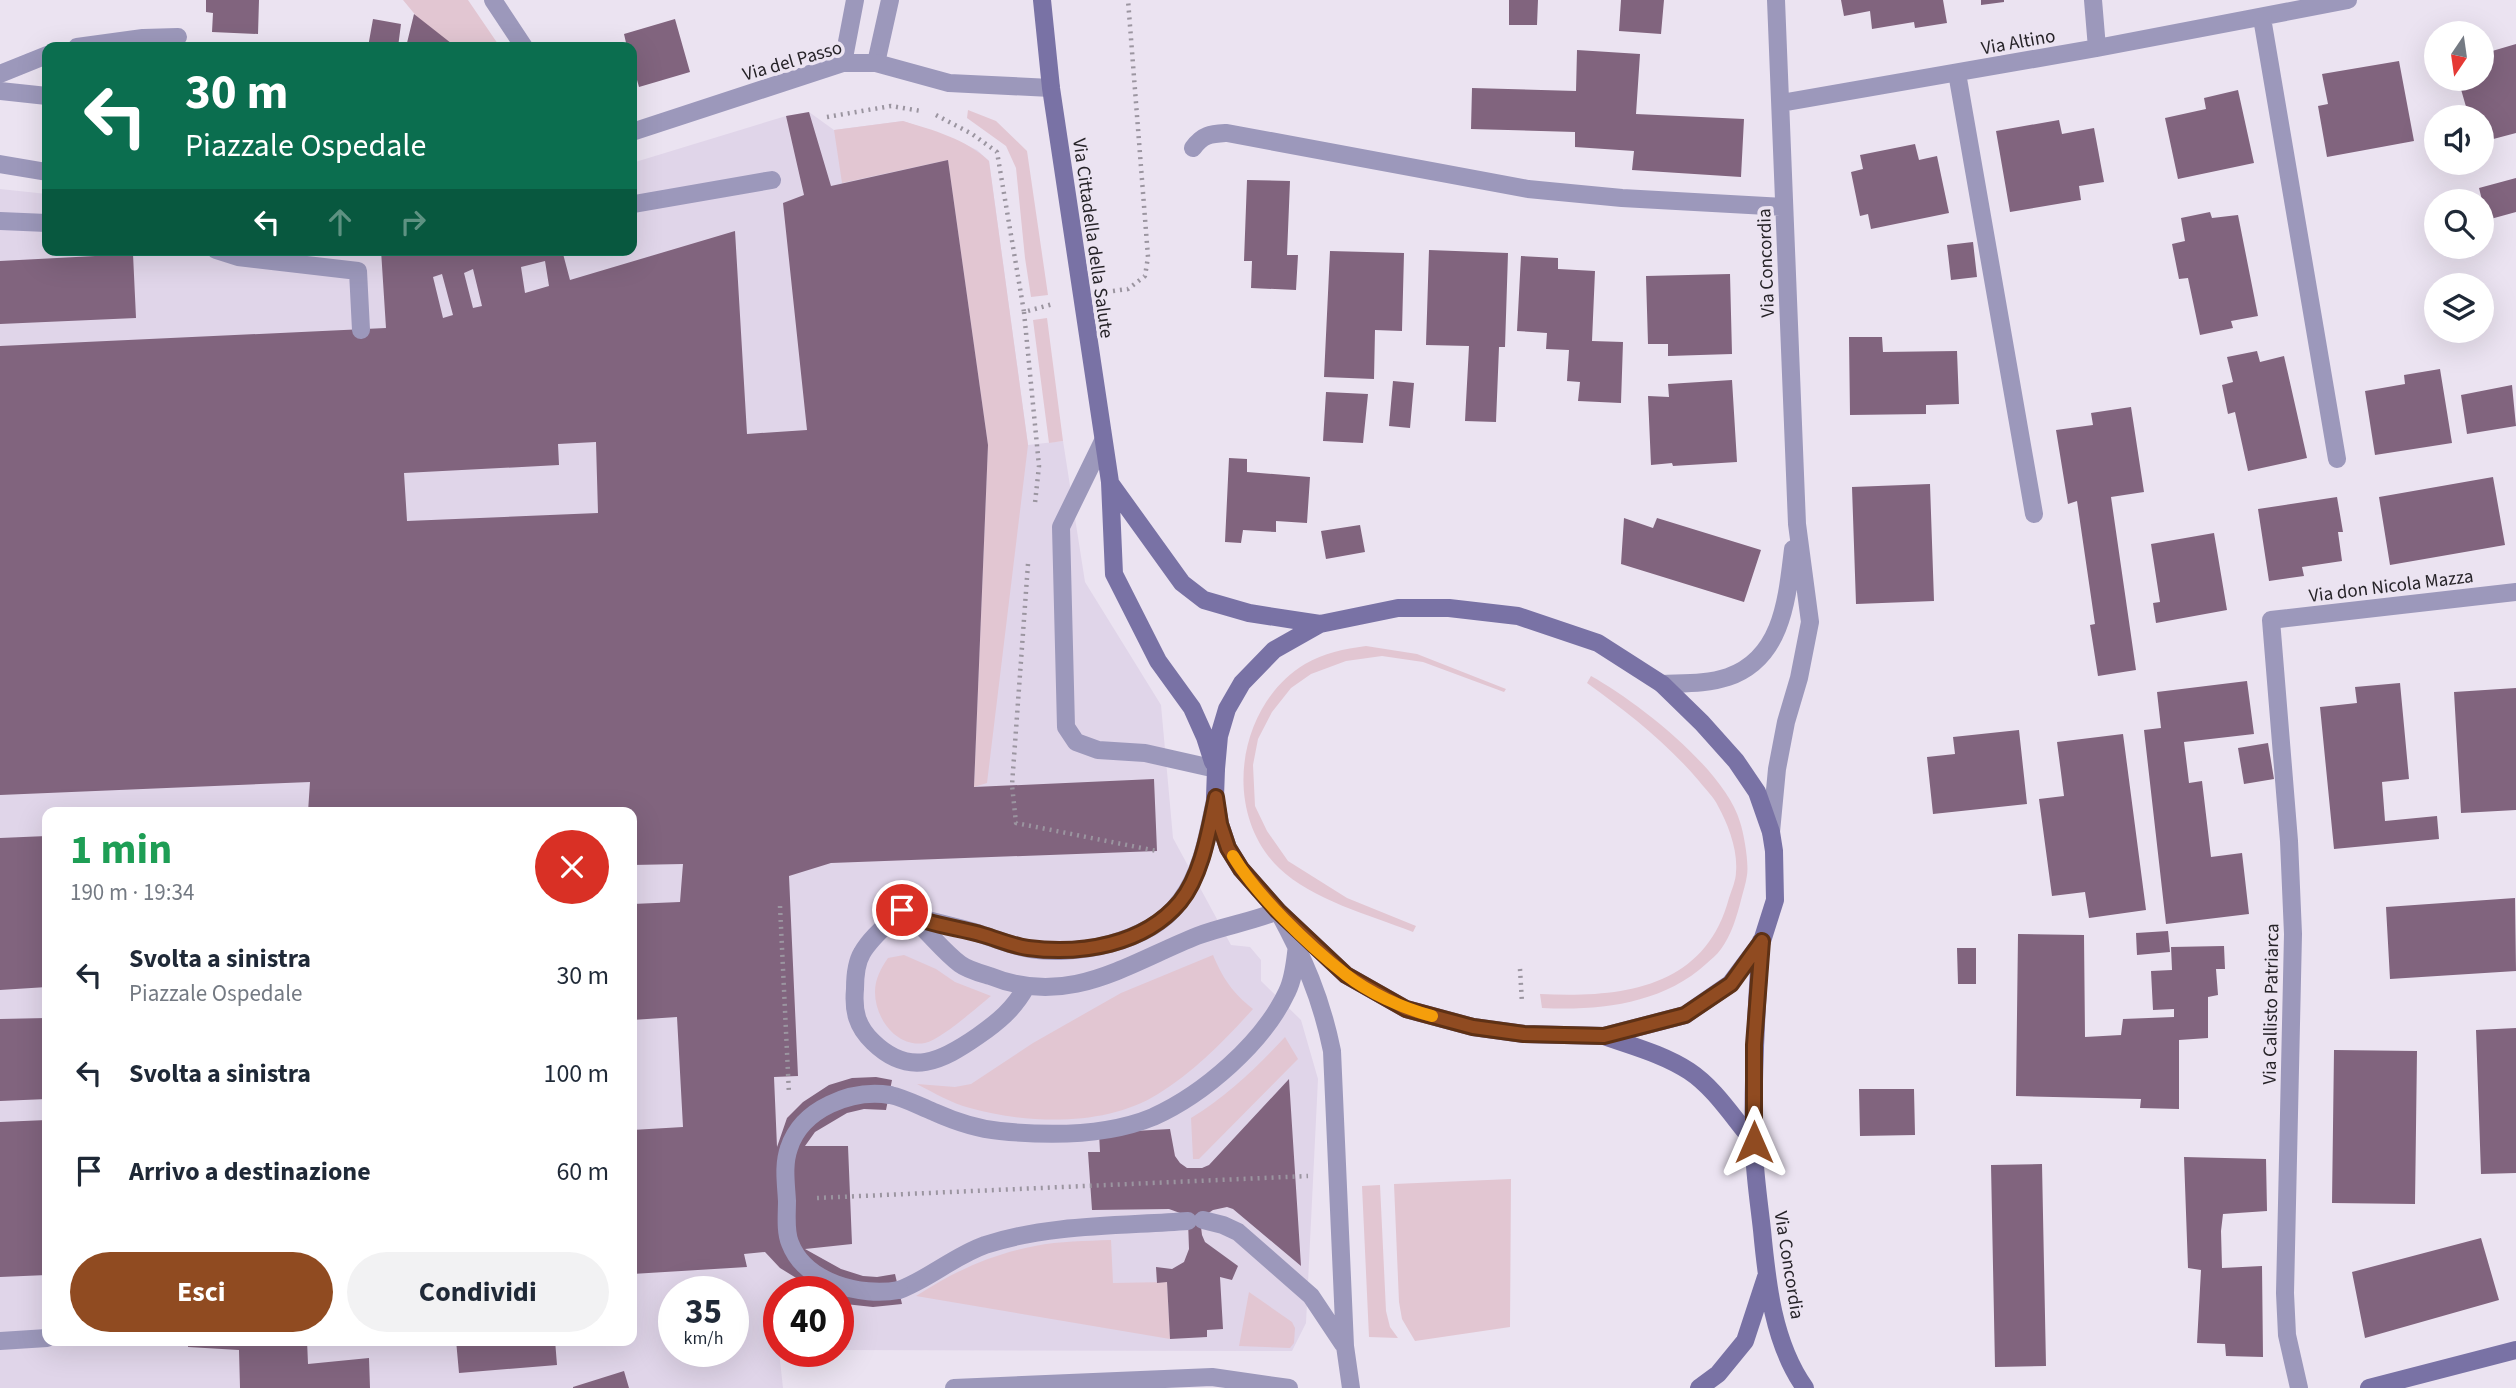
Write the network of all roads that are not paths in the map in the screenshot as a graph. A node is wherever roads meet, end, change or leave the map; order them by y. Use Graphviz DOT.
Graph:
graph roads {
  1 [pos="493,0"];
  2 [pos="855,0"];
  3 [pos="890,0"];
  4 [pos="1042,0"];
  5 [pos="1776,0"];
  6 [pos="2093,0"];
  7 [pos="2348,0"];
  8 [pos="2262,18"];
  9 [pos="178,37"];
  10 [pos="114,42"];
  11 [pos="521,42"];
  12 [pos="2097,48"];
  13 [pos="42,56"];
  14 [pos="843,62"];
  15 [pos="876,63"];
  16 [pos="1957,73"];
  17 [pos="0,74"];
  18 [pos="1052,88"];
  19 [pos="0,91"];
  20 [pos="42,95"];
  21 [pos="1781,103"];
  22 [pos="637,130"];
  23 [pos="1193,148"];
  24 [pos="0,164"];
  25 [pos="42,171"];
  26 [pos="772,180"];
  27 [pos="637,203"];
  28 [pos="1783,208"];
  29 [pos="0,221"];
  30 [pos="42,223"];
  31 [pos="235,256"];
  32 [pos="361,330"];
  33 [pos="1103,441"];
  34 [pos="2337,458"];
  35 [pos="1110,482"];
  36 [pos="2034,514"];
  37 [pos="1797,524"];
  38 [pos="2516,592"];
  39 [pos="2271,620"];
  40 [pos="1320,624"];
  41 [pos="1662,684"];
  42 [pos="1216,769"];
  43 [pos="1216,797"];
  44 [pos="1771,832"];
  45 [pos="1278,911"];
  46 [pos="911,916"];
  47 [pos="1762,941"];
  48 [pos="1297,945"];
  49 [pos="1026,987"];
  50 [pos="1604,1036"];
  51 [pos="1754,1142"];
  52 [pos="1767,1274"];
  53 [pos="42,1338"];
  54 [pos="0,1341"];
  55 [pos="1345,1346"];
  56 [pos="2516,1350"];
  57 [pos="1212,1382"];
  58 [pos="1803,1387"];
  59 [pos="954,1388"];
  60 [pos="1289,1388"];
  61 [pos="1351,1388"];
  62 [pos="1699,1388"];
  63 [pos="2299,1388"];
  64 [pos="2369,1388"];
  1 -- 11 [label="street"];
  2 -- 14 [label="street"];
  3 -- 15 [label="street"];
  4 -- 18 [label="street, Via Cittadella della Salute"];
  5 -- 21 [label="street, Via Concordia"];
  6 -- 12 [label="street"];
  7 -- 8 [label="street, Via Altino"];
  8 -- 12 [label="street, Via Altino"];
  8 -- 34 [label="street"];
  9 -- 10 [label="street"];
  12 -- 16 [label="street, Via Altino"];
  13 -- 17 [label="street"];
  14 -- 15 [label="street, Via del Passo"];
  14 -- 22 [label="street, Via del Passo"];
  15 -- 18 [label="street, Via del Passo"];
  16 -- 21 [label="street, Via Altino"];
  16 -- 36 [label="street"];
  18 -- 33 [label="street, Via Cittadella della Salute"];
  19 -- 20 [label="street"];
  21 -- 28 [label="street, Via Concordia"];
  23 -- 28 [label="street"];
  24 -- 25 [label="street"];
  26 -- 27 [label="street"];
  28 -- 37 [label="street, Via Concordia"];
  29 -- 30 [label="street"];
  31 -- 32 [label="street"];
  33 -- 35 [label="street, Via Cittadella della Salute"];
  33 -- 42 [label="street"];
  35 -- 40 [label="street, Via Cittadella della Salute"];
  35 -- 42 [label="street, Via Cittadella della Salute"];
  37 -- 41 [label="street, Via Concordia"];
  37 -- 44 [label="street, Via Concordia"];
  38 -- 39 [label="street, Via don Nicola Mazza"];
  39 -- 63 [label="street, Via Callisto Patriarca"];
  40 -- 41 [label="street"];
  40 -- 42 [label="street"];
  41 -- 44 [label="street"];
  42 -- 43 [label="street"];
  43 -- 45 [label="street"];
  43 -- 46 [label="street"];
  44 -- 47 [label="street"];
  45 -- 48 [label="street"];
  45 -- 49 [label="street"];
  45 -- 50 [label="street"];
  46 -- 49 [label="street"];
  46 -- 49 [label="street"];
  47 -- 50 [label="street"];
  47 -- 51 [label="street, Via Concordia"];
  48 -- 55 [label="street"];
  48 -- 55 [label="street, bridge"];
  50 -- 51 [label="street"];
  51 -- 52 [label="street, Via Concordia"];
  52 -- 58 [label="street, Via Concordia"];
  52 -- 62 [label="street"];
  53 -- 54 [label="street"];
  55 -- 61 [label="street"];
  56 -- 64 [label="street"];
  57 -- 59 [label="street"];
  57 -- 60 [label="street"];
}
